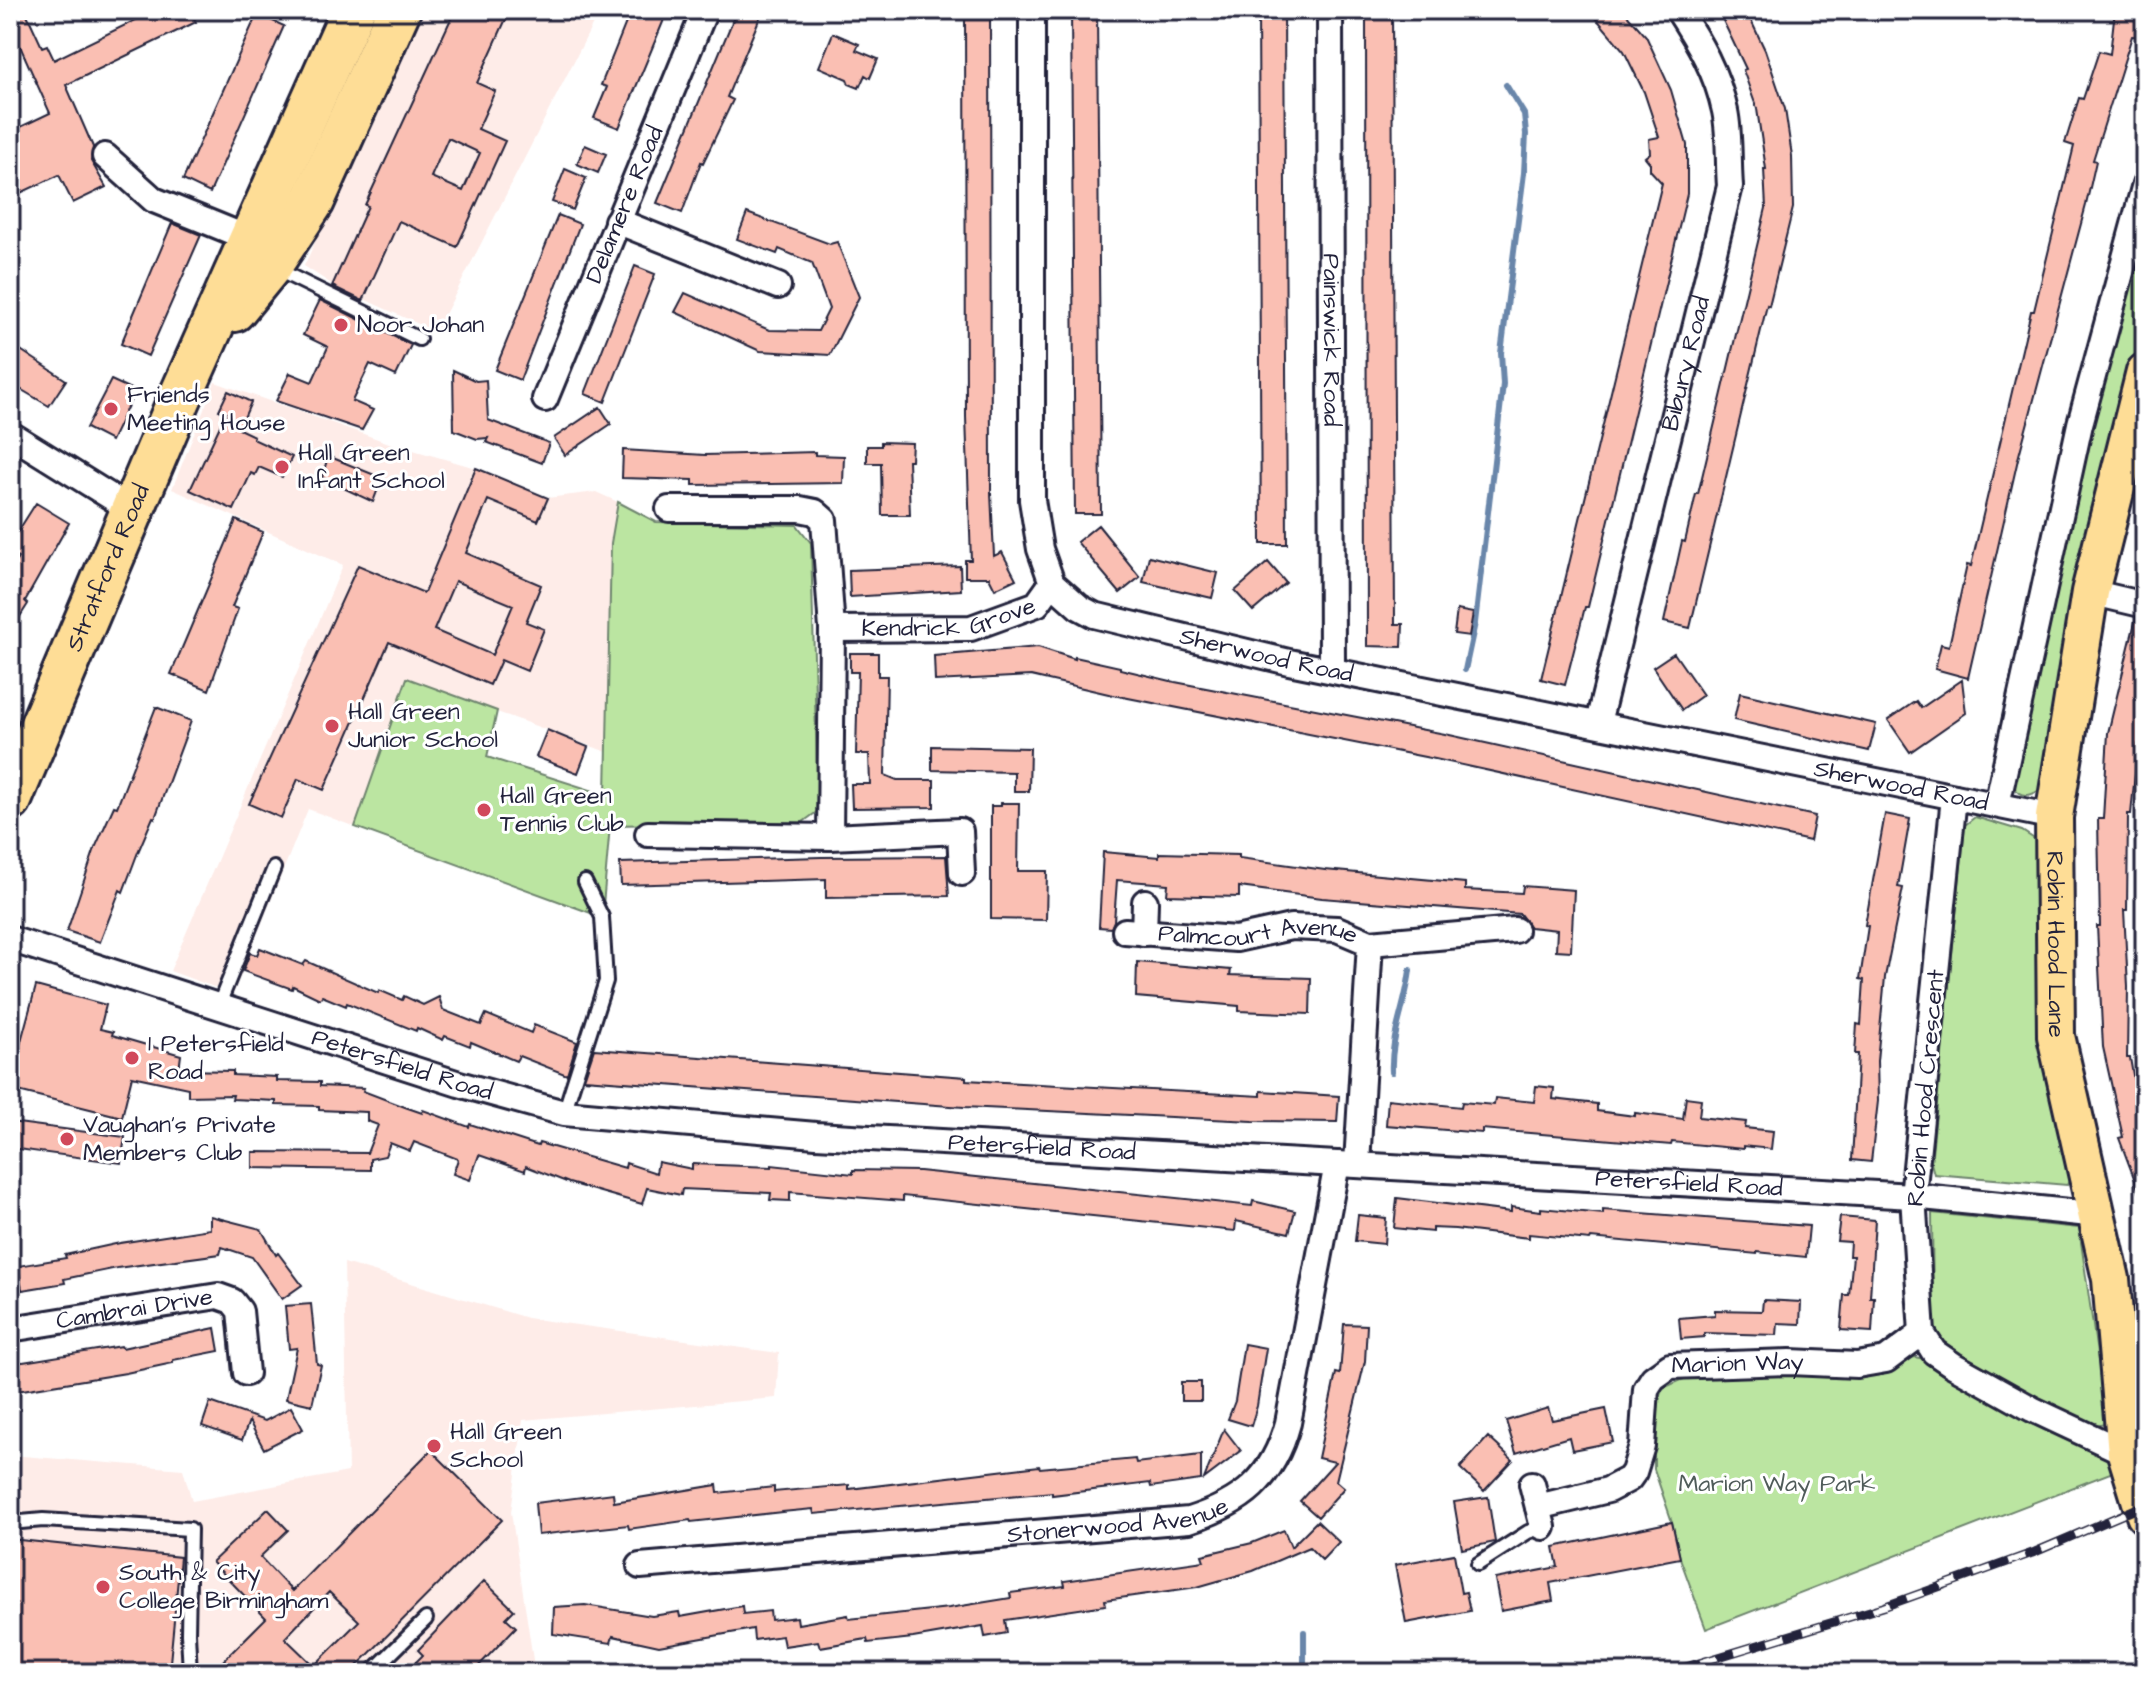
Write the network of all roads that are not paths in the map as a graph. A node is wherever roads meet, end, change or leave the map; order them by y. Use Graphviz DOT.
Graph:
graph roads {
  1 [pos="353,10"];
  2 [pos="399,10"];
  3 [pos="705,10"];
  4 [pos="1032,10"];
  5 [pos="1330,10"];
  6 [pos="1678,10"];
  7 [pos="105,156"];
  8 [pos="2145,184"];
  9 [pos="617,221"];
  10 [pos="267,252"];
  11 [pos="778,286"];
  12 [pos="419,339"];
  13 [pos="2145,375"];
  14 [pos="545,399"];
  15 [pos="10,434"];
  16 [pos="669,509"];
  17 [pos="132,510"];
  18 [pos="1052,583"];
  19 [pos="2090,592"];
  20 [pos="2145,605"];
  21 [pos="832,629"];
  22 [pos="1332,670"];
  23 [pos="1598,723"];
  24 [pos="1954,797"];
  25 [pos="10,800"];
  26 [pos="1997,805"];
  27 [pos="2054,817"];
  28 [pos="648,834"];
  29 [pos="830,837"];
  30 [pos="274,868"];
  31 [pos="962,873"];
  32 [pos="585,882"];
  33 [pos="1145,902"];
  34 [pos="1515,930"];
  35 [pos="10,939"];
  36 [pos="1370,943"];
  37 [pos="218,1007"];
  38 [pos="564,1113"];
  39 [pos="1347,1164"];
  40 [pos="1913,1196"];
  41 [pos="2099,1215"];
  42 [pos="10,1329"];
  43 [pos="1922,1333"];
  44 [pos="246,1374"];
  45 [pos="2135,1448"];
  46 [pos="1538,1506"];
  47 [pos="2142,1509"];
  48 [pos="10,1523"];
  49 [pos="1478,1564"];
  50 [pos="640,1566"];
  51 [pos="426,1619"];
  52 [pos="190,1673"];
  53 [pos="371,1673"];
  1 -- 10 [label="highway, Stratford Road"];
  2 -- 10 [label="highway, Stratford Road"];
  3 -- 9 [label="street, Delamere Road"];
  4 -- 18 [label="street"];
  5 -- 22 [label="street, Painswick Road"];
  6 -- 23 [label="street, Bibury Road"];
  7 -- 10 [label="street"];
  8 -- 26 [label="street"];
  9 -- 11 [label="street"];
  9 -- 14 [label="street, Delamere Road"];
  10 -- 12 [label="lane"];
  10 -- 17 [label="highway, Stratford Road"];
  13 -- 19 [label="main road, Robin Hood Lane"];
  15 -- 17 [label="street"];
  16 -- 21 [label="street, Kendrick Grove"];
  17 -- 25 [label="highway, Stratford Road"];
  18 -- 21 [label="street, Kendrick Grove"];
  18 -- 22 [label="street, Sherwood Road"];
  19 -- 20 [label="street"];
  19 -- 27 [label="main road, Robin Hood Lane"];
  21 -- 29 [label="street, Kendrick Grove"];
  22 -- 23 [label="street, Sherwood Road"];
  23 -- 24 [label="street, Sherwood Road"];
  24 -- 26 [label="street, Sherwood Road"];
  24 -- 40 [label="street, Robin Hood Crescent"];
  26 -- 27 [label="street, Sherwood Road"];
  27 -- 41 [label="main road, Robin Hood Lane"];
  28 -- 29 [label="street"];
  29 -- 31 [label="street"];
  30 -- 37 [label="lane"];
  32 -- 38 [label="lane"];
  33 -- 36 [label="street, Palmcourt Avenue"];
  34 -- 36 [label="street, Palmcourt Avenue"];
  35 -- 37 [label="street, Petersfield Road"];
  36 -- 39 [label="street, Palmcourt Avenue"];
  37 -- 38 [label="street, Petersfield Road"];
  38 -- 39 [label="street, Petersfield Road"];
  39 -- 40 [label="street, Petersfield Road"];
  39 -- 50 [label="street, Stonerwood Avenue"];
  40 -- 41 [label="street, Petersfield Road"];
  40 -- 43 [label="street, Robin Hood Crescent"];
  41 -- 45 [label="main road, Robin Hood Lane"];
  42 -- 44 [label="street, Cambrai Drive"];
  43 -- 45 [label="street"];
  43 -- 46 [label="street, Marion Way"];
  45 -- 47 [label="main road, Robin Hood Lane"];
  46 -- 49 [label="lane"];
  48 -- 52 [label="lane"];
  51 -- 53 [label="lane"];
}
